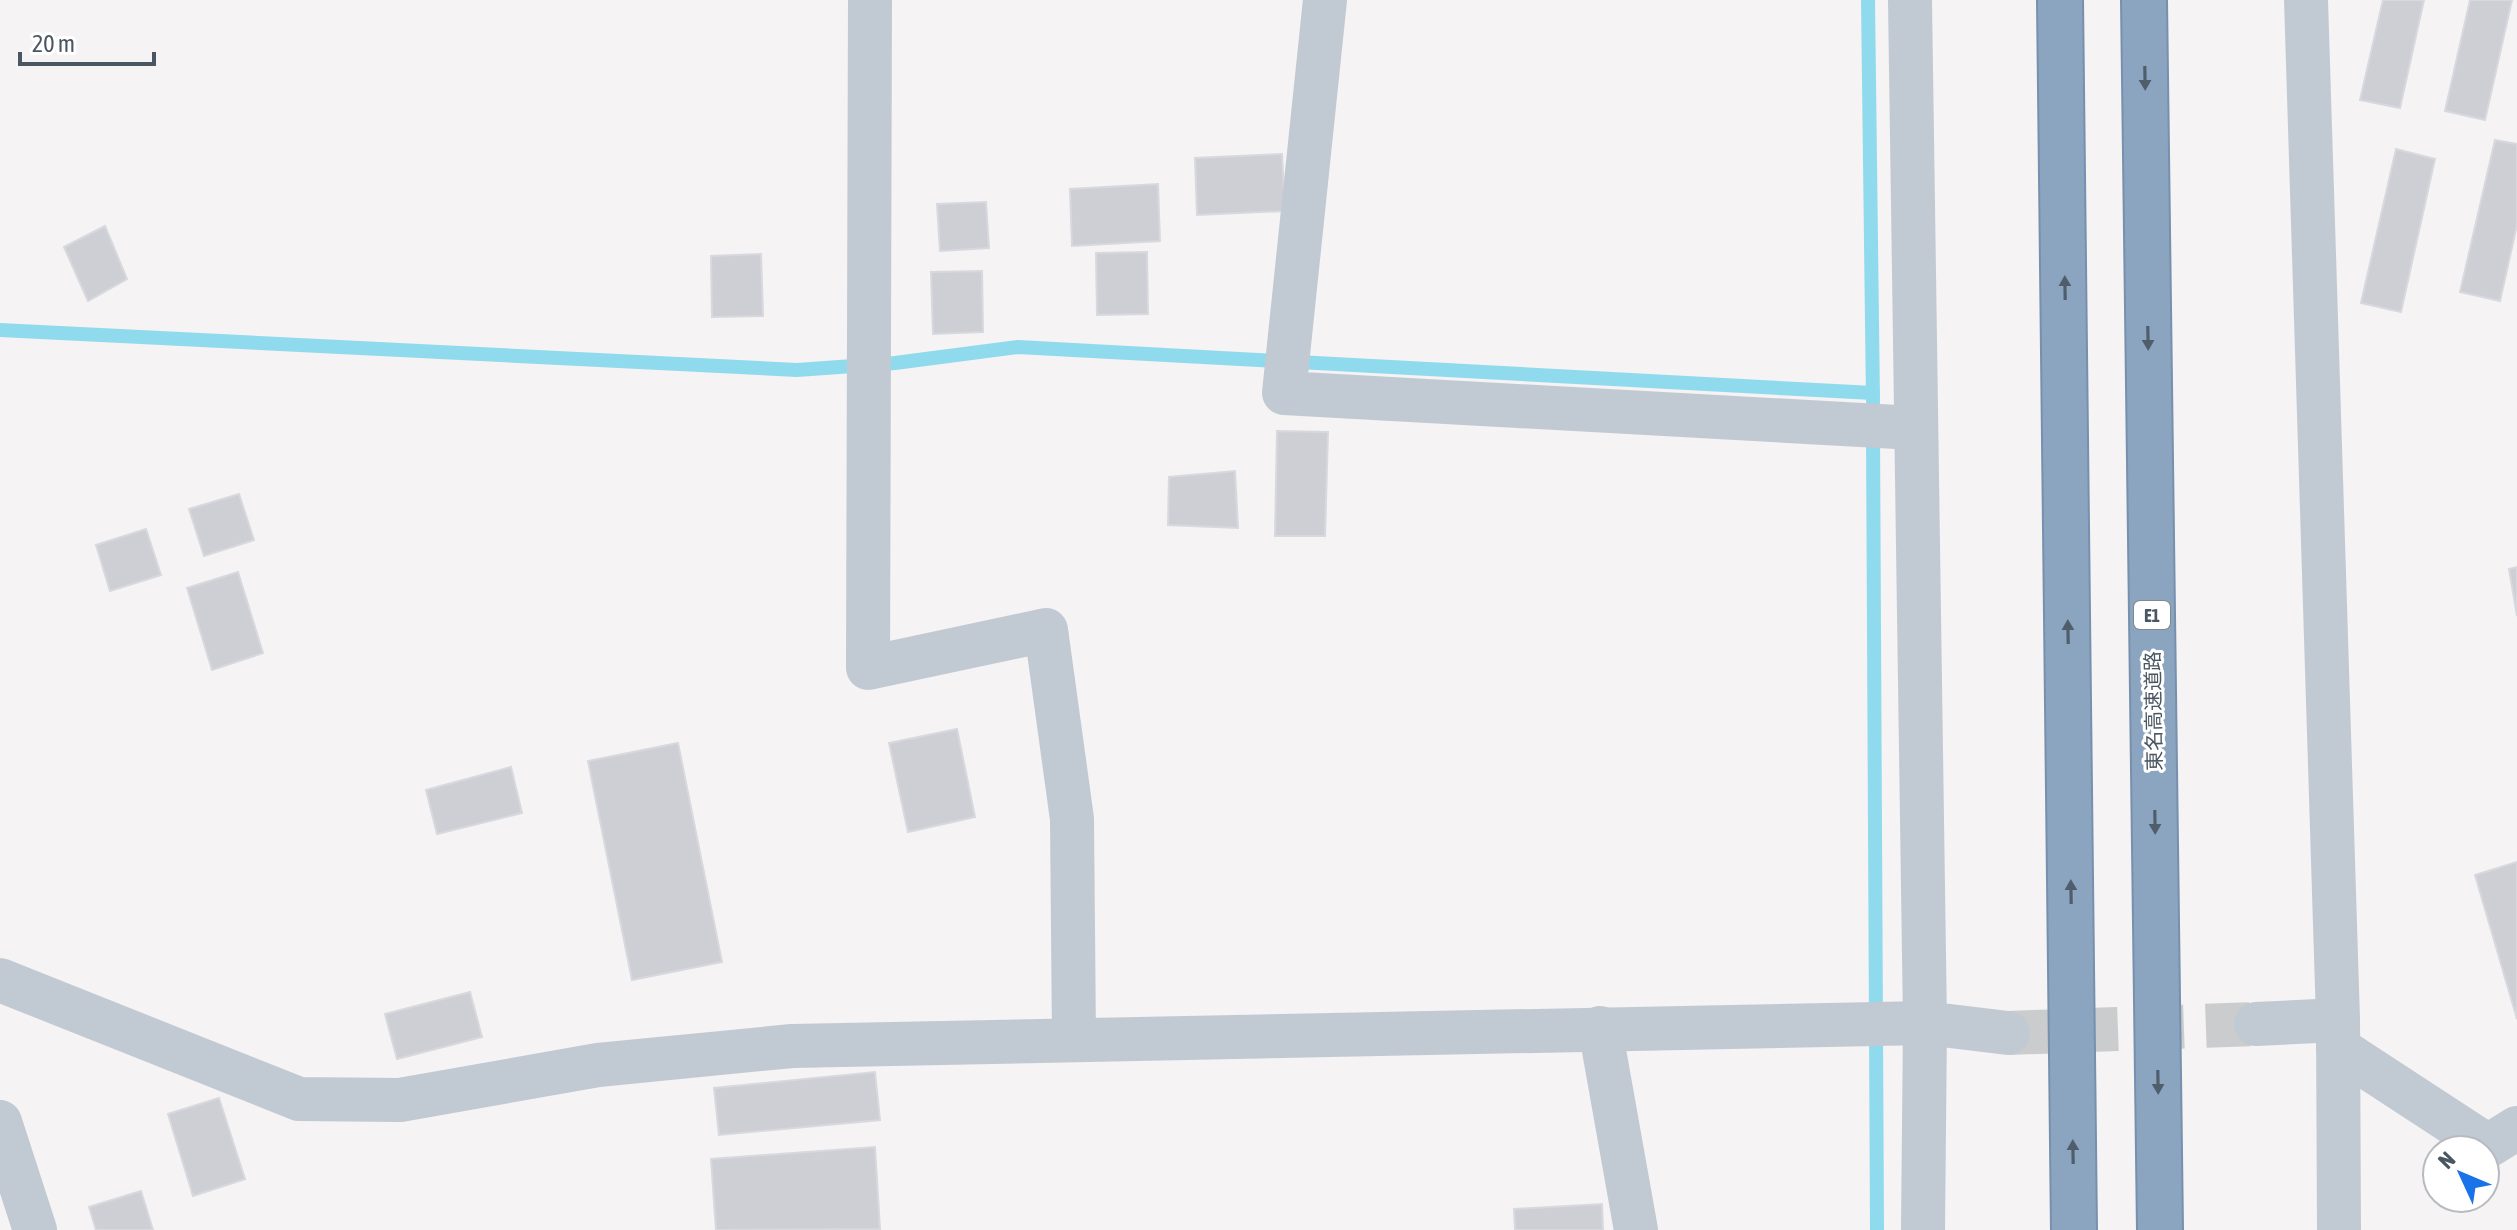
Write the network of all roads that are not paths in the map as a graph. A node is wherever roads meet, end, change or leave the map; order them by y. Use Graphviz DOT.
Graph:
graph roads {
  1 [pos="870,0"];
  2 [pos="1325,0"];
  3 [pos="1910,0"];
  4 [pos="2060,0"];
  5 [pos="2144,0"];
  6 [pos="2306,0"];
  7 [pos="1915,428"];
  8 [pos="0,980"];
  9 [pos="1925,1023"];
  10 [pos="2256,1024"];
  11 [pos="1600,1028"];
  12 [pos="2008,1033"];
  13 [pos="2338,1034"];
  14 [pos="1074,1038"];
  15 [pos="0,1122"];
  16 [pos="2517,1128"];
  17 [pos="35,1230"];
  18 [pos="1636,1230"];
  19 [pos="1923,1230"];
  20 [pos="2074,1230"];
  21 [pos="2160,1230"];
  22 [pos="2339,1230"];
  1 -- 14 [label="street"];
  2 -- 7 [label="street"];
  3 -- 7 [label="street"];
  20 -- 4 [label="highway, one-way"];
  5 -- 21 [label="highway, 東名高速道路 / E1, one-way"];
  6 -- 13 [label="street"];
  7 -- 9 [label="street"];
  8 -- 14 [label="street"];
  9 -- 11 [label="street"];
  9 -- 12 [label="street"];
  9 -- 19 [label="street"];
  10 -- 13 [label="street"];
  11 -- 14 [label="street"];
  11 -- 18 [label="street"];
  13 -- 16 [label="street"];
  13 -- 22 [label="street"];
  15 -- 17 [label="street"];
}
